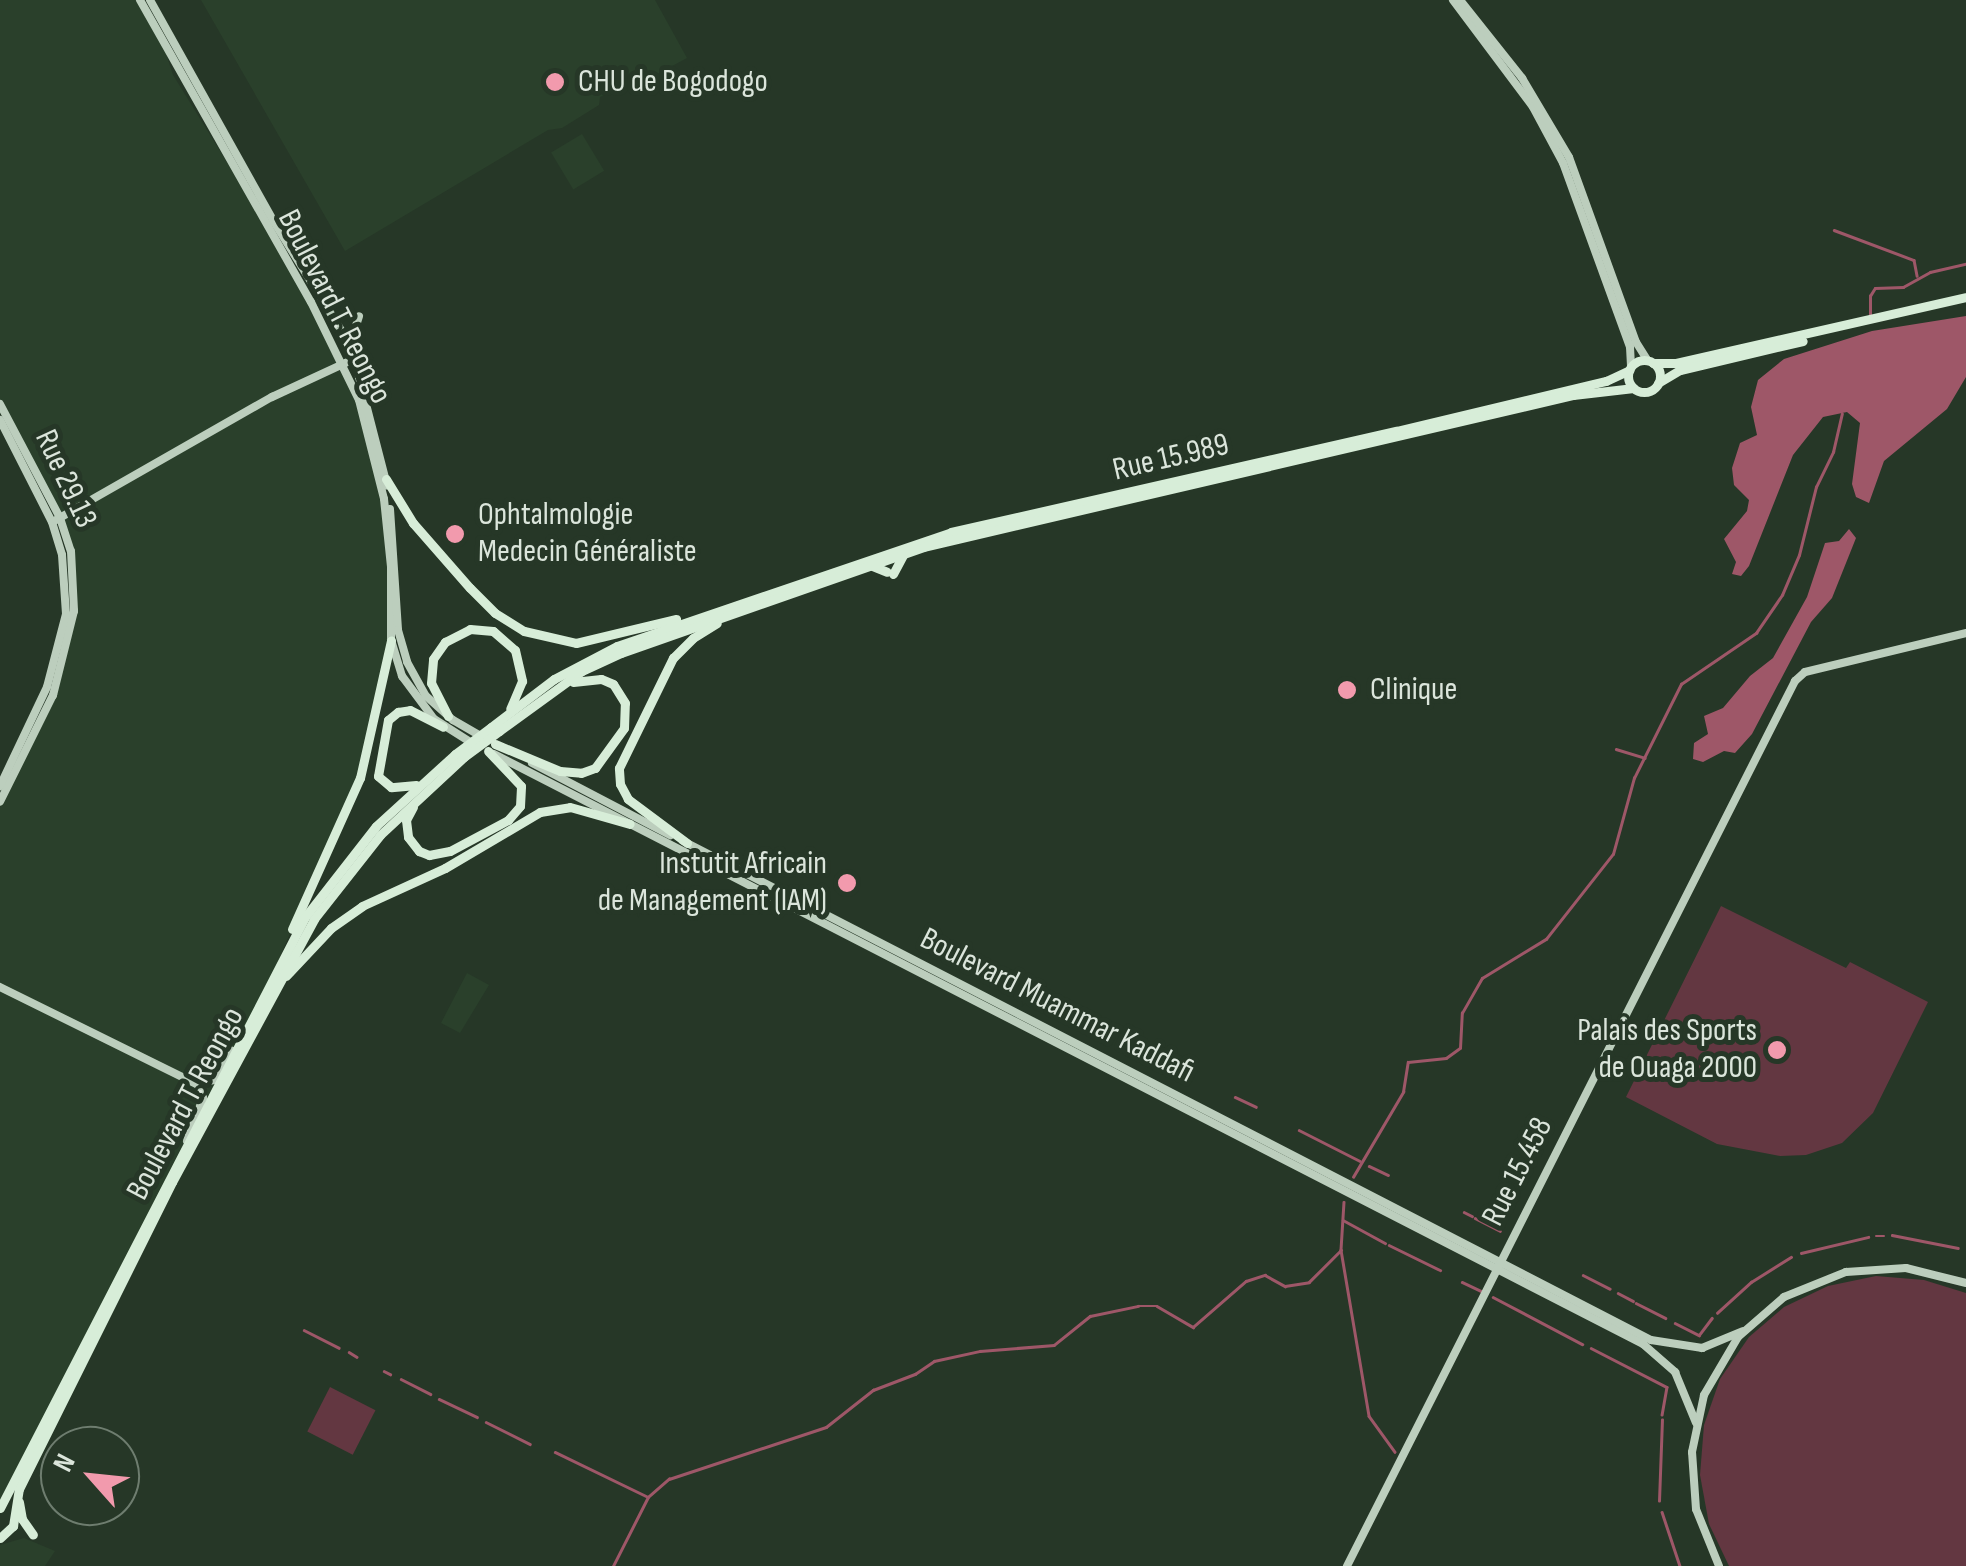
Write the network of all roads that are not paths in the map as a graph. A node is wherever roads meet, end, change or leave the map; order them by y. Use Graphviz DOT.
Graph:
graph roads {
  1 [pos="140,0"];
  2 [pos="150,0"];
  3 [pos="1453,0"];
  4 [pos="1460,0"];
  5 [pos="1966,300"];
  6 [pos="359,316"];
  7 [pos="1860,324"];
  8 [pos="333,346"];
  9 [pos="351,346"];
  10 [pos="356,358"];
  11 [pos="1650,362"];
  12 [pos="342,364"];
  13 [pos="1630,368"];
  14 [pos="322,372"];
  15 [pos="1658,383"];
  16 [pos="1634,388"];
  17 [pos="0,404"];
  18 [pos="0,420"];
  19 [pos="386,479"];
  20 [pos="56,520"];
  21 [pos="906,553"];
  22 [pos="870,565"];
  23 [pos="728,612"];
  24 [pos="398,630"];
  25 [pos="1966,633"];
  26 [pos="391,640"];
  27 [pos="397,663"];
  28 [pos="548,693"];
  29 [pos="504,716"];
  30 [pos="446,721"];
  31 [pos="495,729"];
  32 [pos="491,748"];
  33 [pos="0,786"];
  34 [pos="423,786"];
  35 [pos="0,802"];
  36 [pos="630,824"];
  37 [pos="687,843"];
  38 [pos="276,968"];
  39 [pos="280,980"];
  40 [pos="0,988"];
  41 [pos="236,1049"];
  42 [pos="198,1085"];
  43 [pos="187,1141"];
  44 [pos="1498,1266"];
  45 [pos="1966,1283"];
  46 [pos="1743,1332"];
  47 [pos="1696,1423"];
  48 [pos="23,1482"];
  49 [pos="0,1509"];
  50 [pos="13,1516"];
  51 [pos="2,1535"];
  52 [pos="1348,1566"];
  53 [pos="1719,1566"];
  1 -- 8 [label="main road, Boulevard T. Reongo"];
  2 -- 9 [label="main road, Boulevard T. Reongo"];
  3 -- 13 [label="main road"];
  4 -- 11 [label="main road"];
  5 -- 7 [label="highway"];
  6 -- 9 [label="main road"];
  7 -- 11 [label="highway"];
  7 -- 15 [label="highway"];
  8 -- 12 [label="main road, Boulevard T. Reongo"];
  8 -- 14 [label="main road"];
  9 -- 10 [label="main road, Boulevard T. Reongo"];
  10 -- 12 [label="main road"];
  10 -- 19 [label="main road, Boulevard T. Reongo"];
  11 -- 13 [label="highway"];
  11 -- 15 [label="highway"];
  12 -- 14 [label="main road"];
  12 -- 26 [label="main road, Boulevard T. Reongo"];
  13 -- 16 [label="highway"];
  13 -- 23 [label="highway, Rue 15.989"];
  14 -- 20 [label="main road"];
  15 -- 16 [label="highway"];
  16 -- 21 [label="highway"];
  17 -- 20 [label="main road, Rue 29.13"];
  18 -- 20 [label="main road"];
  19 -- 23 [label="highway"];
  19 -- 24 [label="main road, Boulevard T. Reongo"];
  20 -- 33 [label="main road"];
  20 -- 35 [label="main road, Rue 29.13"];
  21 -- 22 [label="highway"];
  21 -- 22 [label="highway"];
  22 -- 23 [label="highway"];
  23 -- 28 [label="highway"];
  23 -- 29 [label="highway"];
  23 -- 37 [label="highway"];
  24 -- 30 [label="main road, Boulevard Muammar Kaddafi"];
  25 -- 44 [label="main road, Rue 15.458"];
  26 -- 27 [label="main road, Boulevard T. Reongo"];
  26 -- 38 [label="highway"];
  27 -- 30 [label="main road, Boulevard Muammar Kaddafi"];
  28 -- 31 [label="highway"];
  28 -- 32 [label="highway"];
  29 -- 30 [label="highway"];
  29 -- 31 [label="highway"];
  30 -- 32 [label="main road, Boulevard Muammar Kaddafi"];
  30 -- 34 [label="highway"];
  31 -- 34 [label="highway, Boulevard T. Reongo, bridge"];
  32 -- 34 [label="highway"];
  32 -- 36 [label="main road, Boulevard Muammar Kaddafi"];
  32 -- 37 [label="main road, Boulevard Muammar Kaddafi"];
  34 -- 38 [label="highway"];
  34 -- 39 [label="highway, Boulevard T. Reongo"];
  36 -- 39 [label="highway"];
  36 -- 44 [label="main road, Boulevard Muammar Kaddafi"];
  37 -- 44 [label="main road, Boulevard Muammar Kaddafi"];
  38 -- 41 [label="highway"];
  39 -- 48 [label="highway, Boulevard T. Reongo"];
  40 -- 42 [label="main road"];
  41 -- 42 [label="main road"];
  41 -- 43 [label="highway"];
  42 -- 43 [label="main road"];
  43 -- 49 [label="highway"];
  44 -- 46 [label="main road, Boulevard Muammar Kaddafi"];
  44 -- 47 [label="main road, Boulevard Muammar Kaddafi"];
  44 -- 52 [label="main road, Rue 15.458"];
  45 -- 46 [label="main road"];
  46 -- 47 [label="main road"];
  47 -- 53 [label="main road"];
  48 -- 50 [label="highway, Boulevard T. Reongo"];
  48 -- 51 [label="highway"];
  49 -- 50 [label="highway"];
  50 -- 51 [label="highway, Boulevard T. Reongo"];
}
